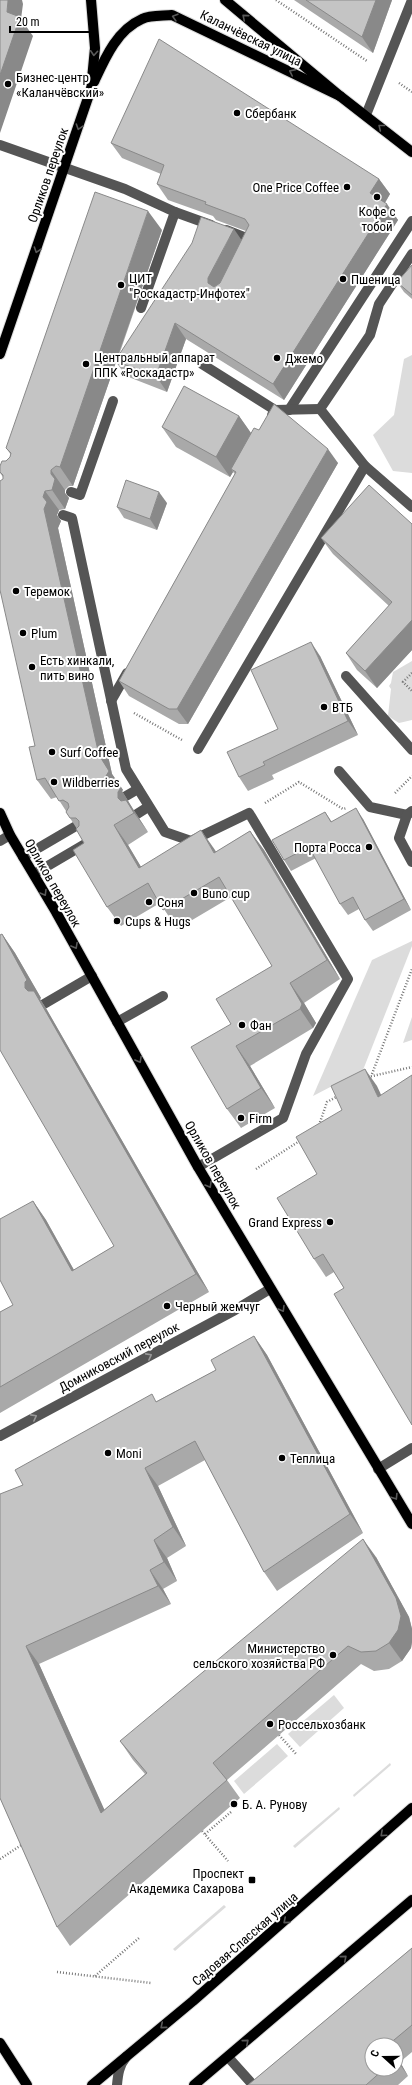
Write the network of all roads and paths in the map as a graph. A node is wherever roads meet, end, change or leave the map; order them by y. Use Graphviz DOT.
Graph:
graph roads {
  1 [pos="91,0"];
  2 [pos="225,0"];
  3 [pos="276,0"];
  4 [pos="412,0"];
  5 [pos="383,71"];
  6 [pos="90,89"];
  7 [pos="412,92"];
  8 [pos="340,96"];
  9 [pos="366,115"];
  10 [pos="0,145"];
  11 [pos="412,152"];
  12 [pos="65,168"];
  13 [pos="175,212"];
  14 [pos="412,221"];
  15 [pos="412,254"];
  16 [pos="247,255"];
  17 [pos="141,308"];
  18 [pos="0,354"];
  19 [pos="202,364"];
  20 [pos="113,400"];
  21 [pos="320,409"];
  22 [pos="275,410"];
  23 [pos="289,410"];
  24 [pos="267,424"];
  25 [pos="365,466"];
  26 [pos="71,492"];
  27 [pos="412,506"];
  28 [pos="63,515"];
  29 [pos="131,666"];
  30 [pos="412,673"];
  31 [pos="346,676"];
  32 [pos="412,691"];
  33 [pos="111,701"];
  34 [pos="198,749"];
  35 [pos="412,750"];
  36 [pos="339,772"];
  37 [pos="138,789"];
  38 [pos="126,796"];
  39 [pos="370,806"];
  40 [pos="148,807"];
  41 [pos="249,812"];
  42 [pos="0,813"];
  43 [pos="410,813"];
  44 [pos="137,814"];
  45 [pos="76,826"];
  46 [pos="10,835"];
  47 [pos="0,841"];
  48 [pos="87,843"];
  49 [pos="23,857"];
  50 [pos="412,862"];
  51 [pos="34,874"];
  52 [pos="412,969"];
  53 [pos="92,976"];
  54 [pos="163,996"];
  55 [pos="44,1004"];
  56 [pos="117,1022"];
  57 [pos="412,1067"];
  58 [pos="372,1075"];
  59 [pos="365,1079"];
  60 [pos="340,1095"];
  61 [pos="318,1129"];
  62 [pos="306,1137"];
  63 [pos="198,1167"];
  64 [pos="256,1169"];
  65 [pos="270,1289"];
  66 [pos="0,1436"];
  67 [pos="412,1448"];
  68 [pos="378,1469"];
  69 [pos="412,1524"];
  70 [pos="279,1735"];
  71 [pos="297,1755"];
  72 [pos="412,1808"];
  73 [pos="231,1812"];
  74 [pos="202,1831"];
  75 [pos="205,1834"];
  76 [pos="25,1842"];
  77 [pos="0,1859"];
  78 [pos="228,1861"];
  79 [pos="412,1900"];
  80 [pos="139,1938"];
  81 [pos="57,1972"];
  82 [pos="95,1976"];
  83 [pos="151,1983"];
  84 [pos="0,2043"];
  85 [pos="129,2054"];
  86 [pos="228,2057"];
  87 [pos="27,2085"];
  88 [pos="92,2085"];
  89 [pos="117,2085"];
  90 [pos="194,2085"];
  91 [pos="253,2085"];
  1 -- 6 [label="main road, Орликов переулок, one-way"];
  8 -- 2 [label="main road, Каланчёвская улица, one-way"];
  3 -- 5 [label="path"];
  4 -- 5 [label="street"];
  5 -- 7 [label="path"];
  5 -- 9 [label="street"];
  8 -- 6 [label="main road, Каланчёвская улица, one-way"];
  6 -- 12 [label="main road, Орликов переулок, one-way"];
  8 -- 9 [label="main road, Каланчёвская улица"];
  11 -- 9 [label="main road, Каланчёвская улица, one-way"];
  10 -- 12 [label="street"];
  12 -- 13 [label="street"];
  12 -- 18 [label="main road, Орликов переулок, one-way"];
  13 -- 16 [label="street"];
  13 -- 17 [label="street"];
  14 -- 23 [label="street"];
  15 -- 21 [label="street"];
  19 -- 22 [label="street"];
  20 -- 26 [label="street"];
  21 -- 23 [label="street"];
  21 -- 25 [label="street"];
  22 -- 23 [label="street"];
  22 -- 24 [label="street"];
  25 -- 27 [label="street"];
  25 -- 34 [label="street"];
  28 -- 33 [label="street"];
  29 -- 33 [label="street"];
  30 -- 32 [label="path"];
  31 -- 35 [label="street"];
  33 -- 34 [label="path"];
  33 -- 37 [label="street"];
  36 -- 39 [label="street"];
  37 -- 38 [label="street"];
  37 -- 40 [label="street"];
  39 -- 41 [label="path"];
  39 -- 43 [label="street"];
  40 -- 41 [label="street"];
  40 -- 44 [label="street"];
  41 -- 63 [label="street"];
  42 -- 46 [label="main road, Орликов переулок"];
  43 -- 50 [label="street"];
  45 -- 49 [label="street"];
  46 -- 47 [label="street"];
  46 -- 49 [label="main road, Орликов переулок"];
  48 -- 51 [label="street"];
  49 -- 51 [label="main road, Орликов переулок"];
  51 -- 53 [label="main road, Орликов переулок, one-way"];
  52 -- 58 [label="path"];
  53 -- 55 [label="street"];
  53 -- 56 [label="main road, Орликов переулок"];
  54 -- 56 [label="street"];
  56 -- 63 [label="main road, Орликов переулок, one-way"];
  57 -- 58 [label="path"];
  58 -- 59 [label="path"];
  60 -- 61 [label="path"];
  62 -- 64 [label="path"];
  63 -- 65 [label="main road, Орликов переулок, one-way"];
  66 -- 65 [label="street, Домниковский переулок, one-way"];
  65 -- 68 [label="main road, Орликов переулок, one-way"];
  67 -- 68 [label="street"];
  68 -- 69 [label="main road, Орликов переулок, one-way"];
  70 -- 71 [label="path"];
  72 -- 85 [label="main road, Садовая-Спасская улица, one-way"];
  73 -- 75 [label="path"];
  74 -- 75 [label="path"];
  75 -- 78 [label="path"];
  76 -- 77 [label="path"];
  86 -- 79 [label="main road, one-way"];
  80 -- 82 [label="path"];
  81 -- 82 [label="path"];
  82 -- 83 [label="path"];
  84 -- 87 [label="main road"];
  85 -- 88 [label="main road, Садовая-Спасская улица"];
  85 -- 89 [label="street"];
  86 -- 90 [label="main road"];
  86 -- 91 [label="street"];
}
